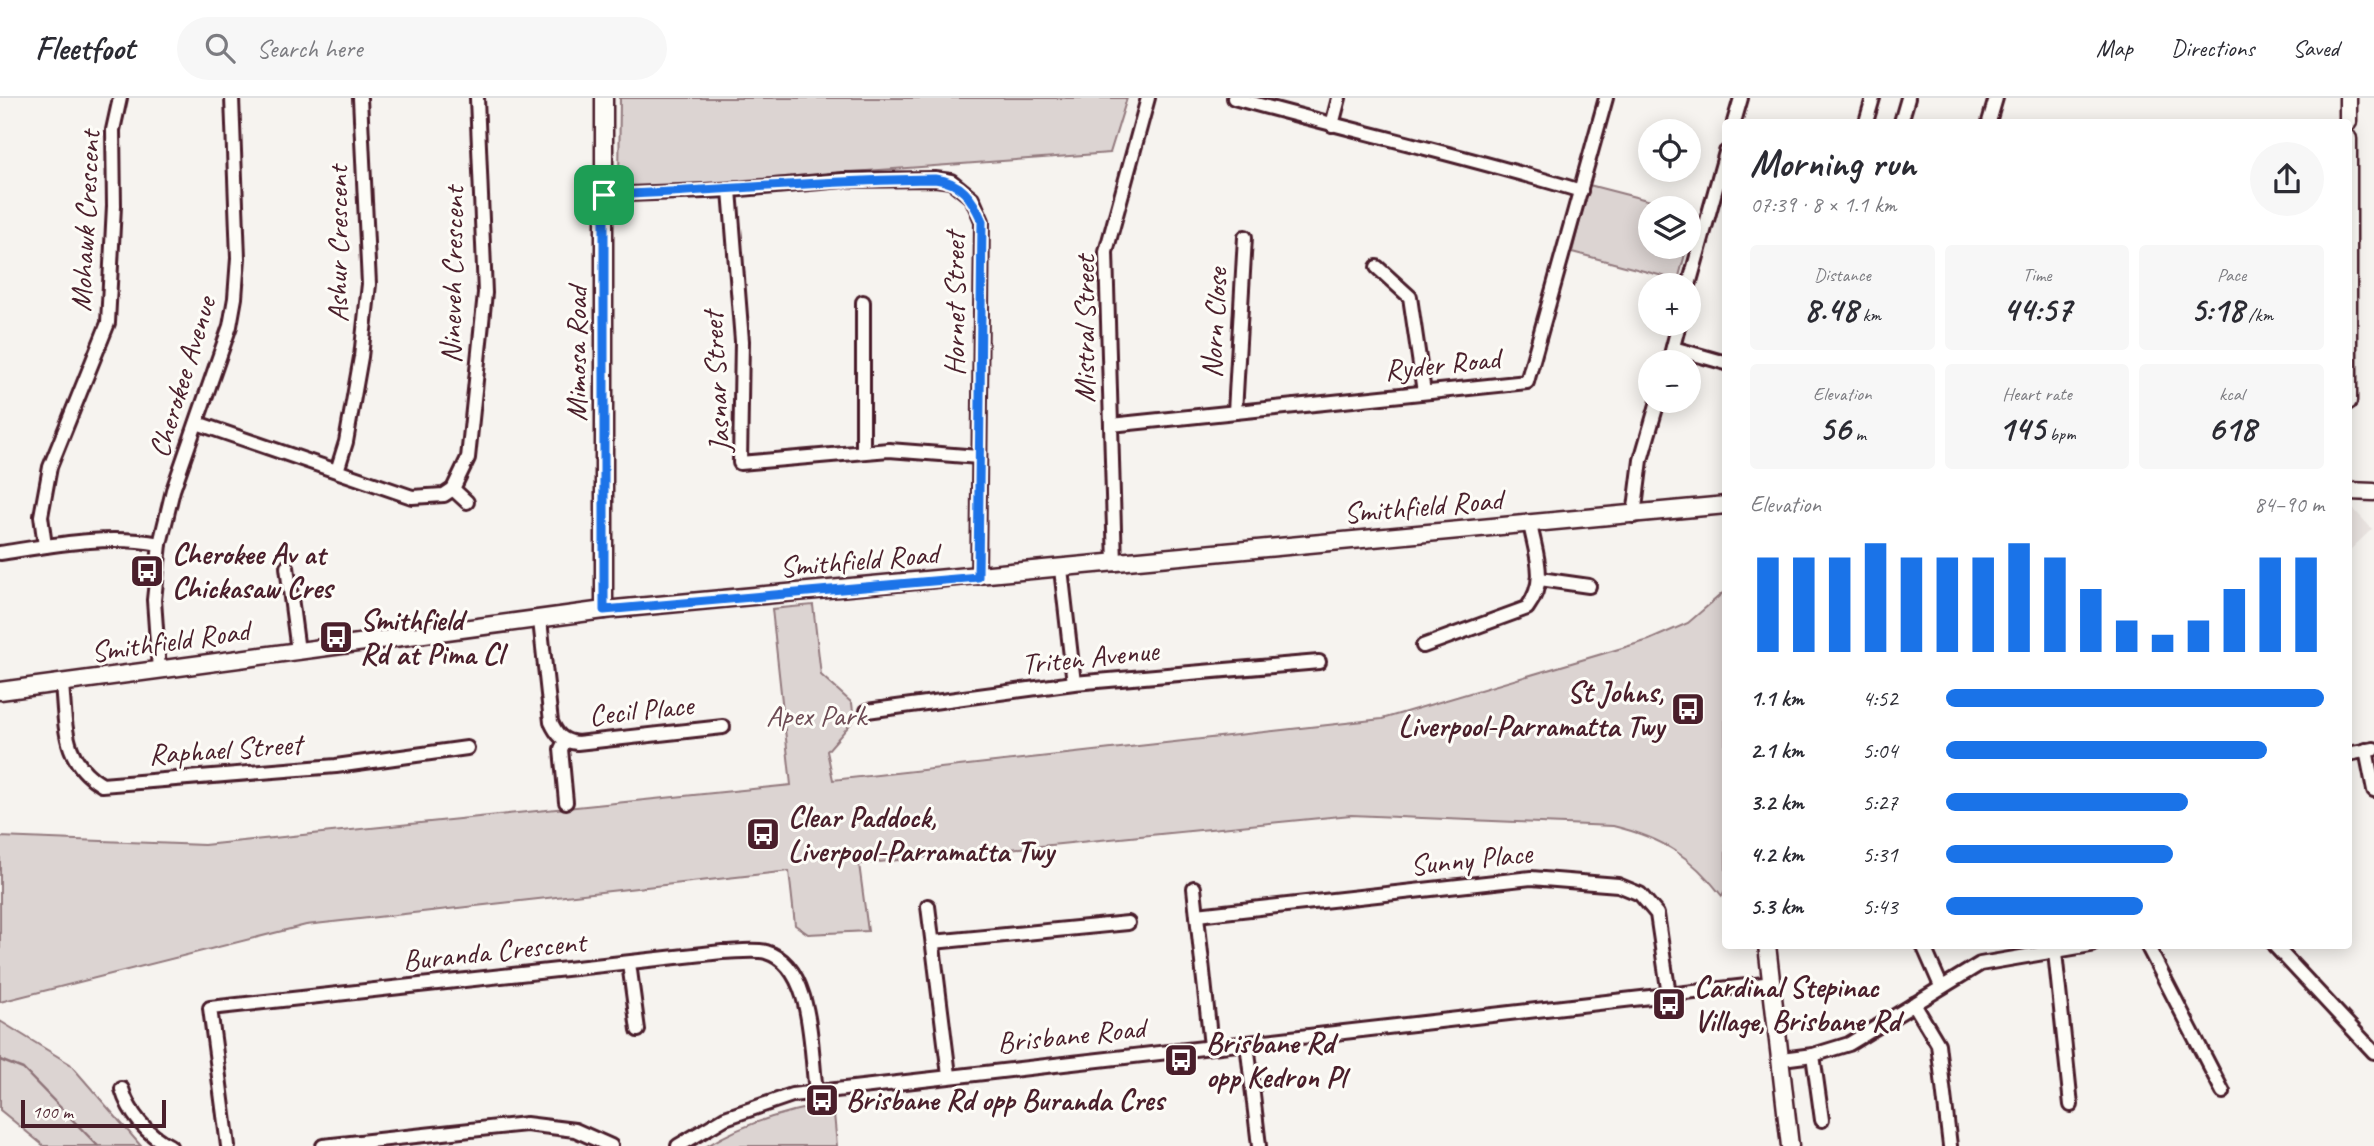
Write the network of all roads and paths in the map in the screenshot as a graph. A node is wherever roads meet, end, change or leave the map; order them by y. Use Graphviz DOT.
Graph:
graph roads {
  1 [pos="121,98"];
  2 [pos="232,98"];
  3 [pos="360,98"];
  4 [pos="477,98"];
  5 [pos="604,98"];
  6 [pos="1148,98"];
  7 [pos="1234,98"];
  8 [pos="1339,98"];
  9 [pos="1606,98"];
  10 [pos="1741,98"];
  11 [pos="1873,98"];
  12 [pos="1908,98"];
  13 [pos="1996,98"];
  14 [pos="2348,98"];
  15 [pos="1735,119"];
  16 [pos="1867,119"];
  17 [pos="1902,119"];
  18 [pos="1990,119"];
  19 [pos="2348,119"];
  20 [pos="1332,125"];
  21 [pos="1722,166"];
  22 [pos="730,190"];
  23 [pos="1580,191"];
  24 [pos="604,195"];
  25 [pos="1245,237"];
  26 [pos="1377,267"];
  27 [pos="1692,273"];
  28 [pos="863,302"];
  29 [pos="1676,336"];
  30 [pos="1673,348"];
  31 [pos="1722,362"];
  32 [pos="1424,392"];
  33 [pos="1235,412"];
  34 [pos="1655,413"];
  35 [pos="197,423"];
  36 [pos="1111,425"];
  37 [pos="863,452"];
  38 [pos="979,457"];
  39 [pos="337,471"];
  40 [pos="453,489"];
  41 [pos="2352,491"];
  42 [pos="2374,492"];
  43 [pos="467,502"];
  44 [pos="1722,505"];
  45 [pos="1634,516"];
  46 [pos="1530,524"];
  47 [pos="160,544"];
  48 [pos="45,546"];
  49 [pos="0,553"];
  50 [pos="1115,564"];
  51 [pos="287,567"];
  52 [pos="1061,569"];
  53 [pos="978,577"];
  54 [pos="1540,579"];
  55 [pos="1589,586"];
  56 [pos="604,610"];
  57 [pos="540,620"];
  58 [pos="1423,646"];
  59 [pos="298,651"];
  60 [pos="1320,662"];
  61 [pos="159,670"];
  62 [pos="1074,683"];
  63 [pos="62,684"];
  64 [pos="0,691"];
  65 [pos="867,711"];
  66 [pos="723,727"];
  67 [pos="565,741"];
  68 [pos="467,748"];
  69 [pos="2370,749"];
  70 [pos="2352,753"];
  71 [pos="2374,790"];
  72 [pos="566,802"];
  73 [pos="1194,888"];
  74 [pos="928,906"];
  75 [pos="1197,915"];
  76 [pos="1128,923"];
  77 [pos="933,942"];
  78 [pos="1768,949"];
  79 [pos="1925,949"];
  80 [pos="2070,949"];
  81 [pos="2149,949"];
  82 [pos="2278,949"];
  83 [pos="2055,952"];
  84 [pos="629,963"];
  85 [pos="1773,983"];
  86 [pos="1941,986"];
  87 [pos="1669,995"];
  88 [pos="1914,1004"];
  89 [pos="638,1030"];
  90 [pos="1247,1043"];
  91 [pos="1211,1046"];
  92 [pos="2374,1052"];
  93 [pos="1813,1055"];
  94 [pos="1782,1059"];
  95 [pos="949,1075"];
  96 [pos="122,1089"];
  97 [pos="816,1091"];
  98 [pos="2223,1092"];
  99 [pos="2071,1105"];
  100 [pos="1822,1120"];
  101 [pos="448,1140"];
  102 [pos="170,1146"];
  103 [pos="228,1146"];
  104 [pos="324,1146"];
  105 [pos="611,1146"];
  106 [pos="678,1146"];
  107 [pos="1259,1146"];
  108 [pos="1790,1146"];
  109 [pos="1950,1146"];
  1 -- 48 [label="street, Mohawk Crescent"];
  2 -- 35 [label="street, Cherokee Avenue"];
  3 -- 39 [label="street, Ashur Crescent"];
  4 -- 40 [label="street, Nineveh Crescent"];
  5 -- 24 [label="main road, Mimosa Road"];
  6 -- 36 [label="street, Mistral Street"];
  7 -- 20 [label="street"];
  8 -- 20 [label="street"];
  9 -- 23 [label="street, Ryder Road"];
  10 -- 15 [label="street"];
  11 -- 16 [label="street"];
  12 -- 17 [label="street"];
  13 -- 18 [label="street"];
  14 -- 19 [label="main road"];
  20 -- 23 [label="street"];
  21 -- 27 [label="street"];
  22 -- 24 [label="street, Hornet Street"];
  22 -- 37 [label="street, Jasnar Street"];
  22 -- 38 [label="street, Hornet Street"];
  23 -- 32 [label="street, Ryder Road"];
  24 -- 56 [label="main road, Mimosa Road"];
  25 -- 33 [label="street, Norn Close"];
  26 -- 32 [label="street"];
  28 -- 37 [label="street"];
  29 -- 30 [label="street"];
  30 -- 31 [label="street"];
  32 -- 33 [label="street, Ryder Road"];
  33 -- 36 [label="street, Ryder Road"];
  34 -- 45 [label="street"];
  35 -- 39 [label="street"];
  35 -- 47 [label="street, Cherokee Avenue"];
  36 -- 50 [label="street, Mistral Street"];
  37 -- 38 [label="street, Jasnar Street"];
  38 -- 53 [label="street, Hornet Street"];
  39 -- 40 [label="street"];
  40 -- 43 [label="street"];
  41 -- 42 [label="main road"];
  44 -- 45 [label="main road, Smithfield Road"];
  45 -- 46 [label="main road, Smithfield Road"];
  46 -- 50 [label="main road, Smithfield Road"];
  46 -- 54 [label="street"];
  47 -- 48 [label="street"];
  47 -- 61 [label="street, Cherokee Avenue"];
  48 -- 49 [label="street"];
  50 -- 52 [label="main road, Smithfield Road"];
  51 -- 59 [label="street"];
  52 -- 53 [label="main road, Smithfield Road"];
  52 -- 62 [label="street"];
  53 -- 56 [label="main road, Smithfield Road"];
  54 -- 55 [label="street"];
  54 -- 58 [label="street"];
  56 -- 57 [label="main road, Smithfield Road"];
  57 -- 59 [label="main road, Smithfield Road"];
  57 -- 67 [label="street, Cecil Place"];
  59 -- 61 [label="main road, Smithfield Road"];
  60 -- 62 [label="street, Triten Avenue"];
  61 -- 63 [label="main road, Smithfield Road"];
  62 -- 65 [label="street, Triten Avenue"];
  63 -- 64 [label="main road, Smithfield Road"];
  63 -- 68 [label="street, Raphael Street"];
  66 -- 67 [label="street, Cecil Place"];
  67 -- 72 [label="street"];
  69 -- 70 [label="street"];
  69 -- 71 [label="street"];
  73 -- 75 [label="street"];
  74 -- 77 [label="street"];
  75 -- 87 [label="street, Sunny Place"];
  75 -- 91 [label="street"];
  76 -- 77 [label="street"];
  77 -- 95 [label="street"];
  78 -- 85 [label="main road"];
  79 -- 86 [label="street"];
  80 -- 83 [label="street"];
  81 -- 98 [label="street"];
  82 -- 92 [label="street"];
  83 -- 86 [label="street"];
  83 -- 99 [label="street"];
  84 -- 89 [label="street"];
  84 -- 97 [label="street, Buranda Crescent"];
  84 -- 103 [label="street, Buranda Crescent"];
  85 -- 87 [label="street, Brisbane Road"];
  85 -- 94 [label="main road"];
  86 -- 88 [label="street"];
  87 -- 90 [label="street, Brisbane Road"];
  88 -- 93 [label="street"];
  88 -- 109 [label="street"];
  90 -- 91 [label="street, Brisbane Road"];
  90 -- 107 [label="street"];
  91 -- 95 [label="street, Brisbane Road"];
  93 -- 94 [label="street"];
  93 -- 100 [label="street"];
  94 -- 108 [label="main road"];
  95 -- 97 [label="street, Brisbane Road"];
  96 -- 102 [label="street"];
  97 -- 106 [label="street, Brisbane Road"];
  101 -- 104 [label="street"];
  101 -- 105 [label="street"];
}
